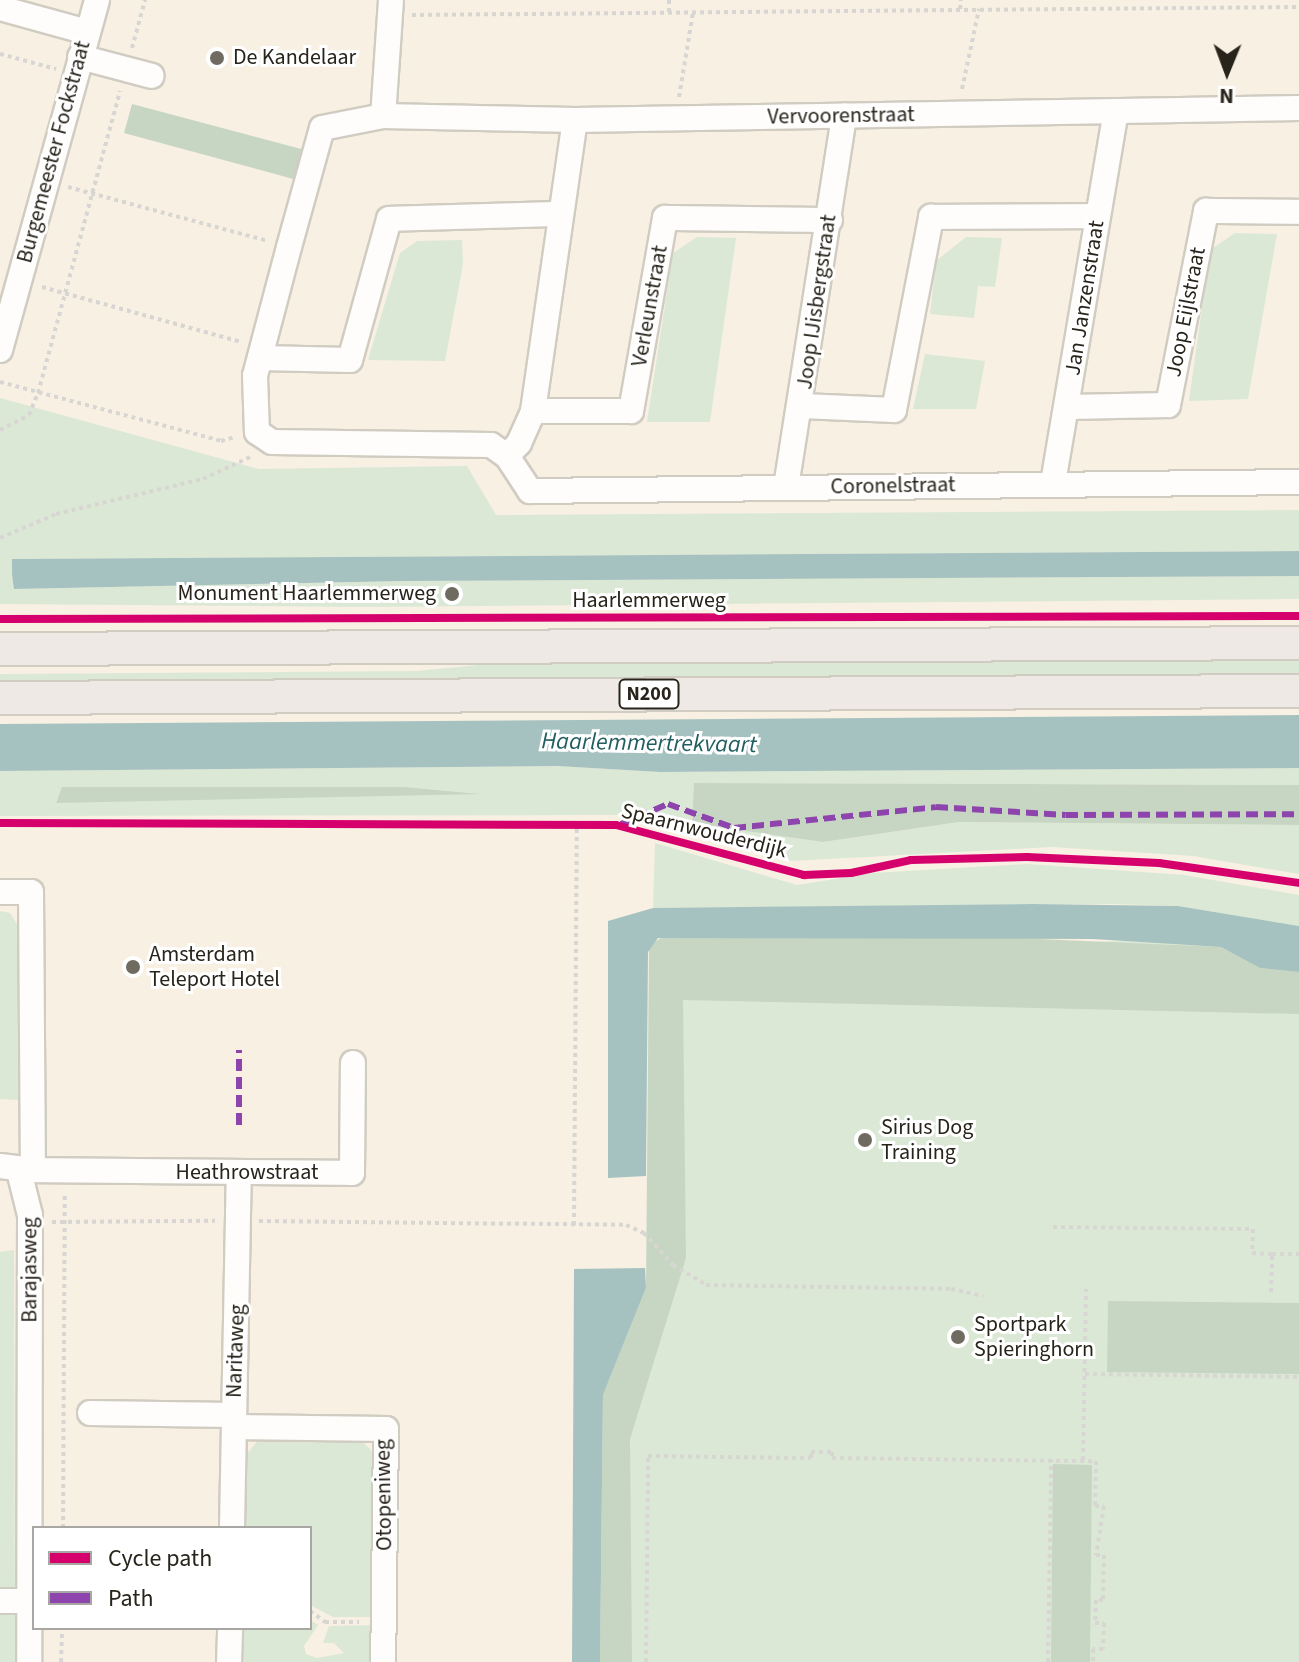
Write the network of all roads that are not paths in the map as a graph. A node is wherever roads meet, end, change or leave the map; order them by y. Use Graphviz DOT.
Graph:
graph roads {
  1 [pos="97,0"];
  2 [pos="0,8"];
  3 [pos="390,8"];
  4 [pos="87,32"];
  5 [pos="78,66"];
  6 [pos="152,76"];
  7 [pos="1299,108"];
  8 [pos="1116,111"];
  9 [pos="383,116"];
  10 [pos="844,116"];
  11 [pos="575,120"];
  12 [pos="1299,212"];
  13 [pos="560,214"];
  14 [pos="1097,216"];
  15 [pos="830,220"];
  16 [pos="0,350"];
  17 [pos="262,353"];
  18 [pos="802,406"];
  19 [pos="1068,407"];
  20 [pos="533,411"];
  21 [pos="507,456"];
  22 [pos="1299,482"];
  23 [pos="1053,483"];
  24 [pos="786,487"];
  25 [pos="1299,643"];
  26 [pos="0,649"];
  27 [pos="1299,691"];
  28 [pos="0,698"];
  29 [pos="0,892"];
  30 [pos="353,1063"];
  31 [pos="17,1169"];
  32 [pos="239,1173"];
  33 [pos="90,1413"];
  34 [pos="234,1421"];
  35 [pos="232,1526"];
  36 [pos="0,1601"];
  37 [pos="30,1601"];
  38 [pos="230,1630"];
  39 [pos="29,1662"];
  40 [pos="229,1662"];
  41 [pos="383,1662"];
  1 -- 4 [label="street, Burgemeester Fockstraat"];
  2 -- 4 [label="street"];
  3 -- 9 [label="street"];
  4 -- 5 [label="street, Burgemeester Fockstraat"];
  5 -- 6 [label="street"];
  5 -- 16 [label="street, Burgemeester Fockstraat"];
  7 -- 8 [label="street, Vervoorenstraat"];
  8 -- 10 [label="street, Vervoorenstraat"];
  8 -- 14 [label="street, Jan Janzenstraat"];
  9 -- 11 [label="street, Vervoorenstraat"];
  9 -- 17 [label="street, Vervoorenstraat"];
  10 -- 11 [label="street, Vervoorenstraat"];
  10 -- 15 [label="street, Joop IJisbergstraat"];
  11 -- 13 [label="street"];
  12 -- 19 [label="street, Joop Eijlstraat"];
  13 -- 17 [label="street"];
  13 -- 20 [label="street"];
  14 -- 18 [label="street"];
  14 -- 19 [label="street, Jan Janzenstraat"];
  15 -- 18 [label="street, Joop IJisbergstraat"];
  15 -- 20 [label="street, Verleunstraat"];
  17 -- 21 [label="street"];
  18 -- 24 [label="street, Joop IJisbergstraat"];
  19 -- 23 [label="street, Jan Janzenstraat"];
  20 -- 21 [label="street"];
  21 -- 24 [label="street, Coronelstraat"];
  22 -- 23 [label="street, Coronelstraat"];
  23 -- 24 [label="street, Coronelstraat"];
  25 -- 26 [label="main road, Haarlemmerweg"];
  27 -- 28 [label="main road, N200"];
  29 -- 31 [label="street, Barajasweg"];
  30 -- 32 [label="street, Heathrowstraat"];
  31 -- 32 [label="street, Heathrowstraat"];
  31 -- 37 [label="street, Barajasweg"];
  32 -- 34 [label="street, Naritaweg"];
  33 -- 34 [label="street"];
  34 -- 35 [label="street, Naritaweg"];
  34 -- 41 [label="street, Otopeniweg"];
  36 -- 37 [label="street"];
  37 -- 39 [label="street, Barajasweg"];
  38 -- 40 [label="street"];
}
